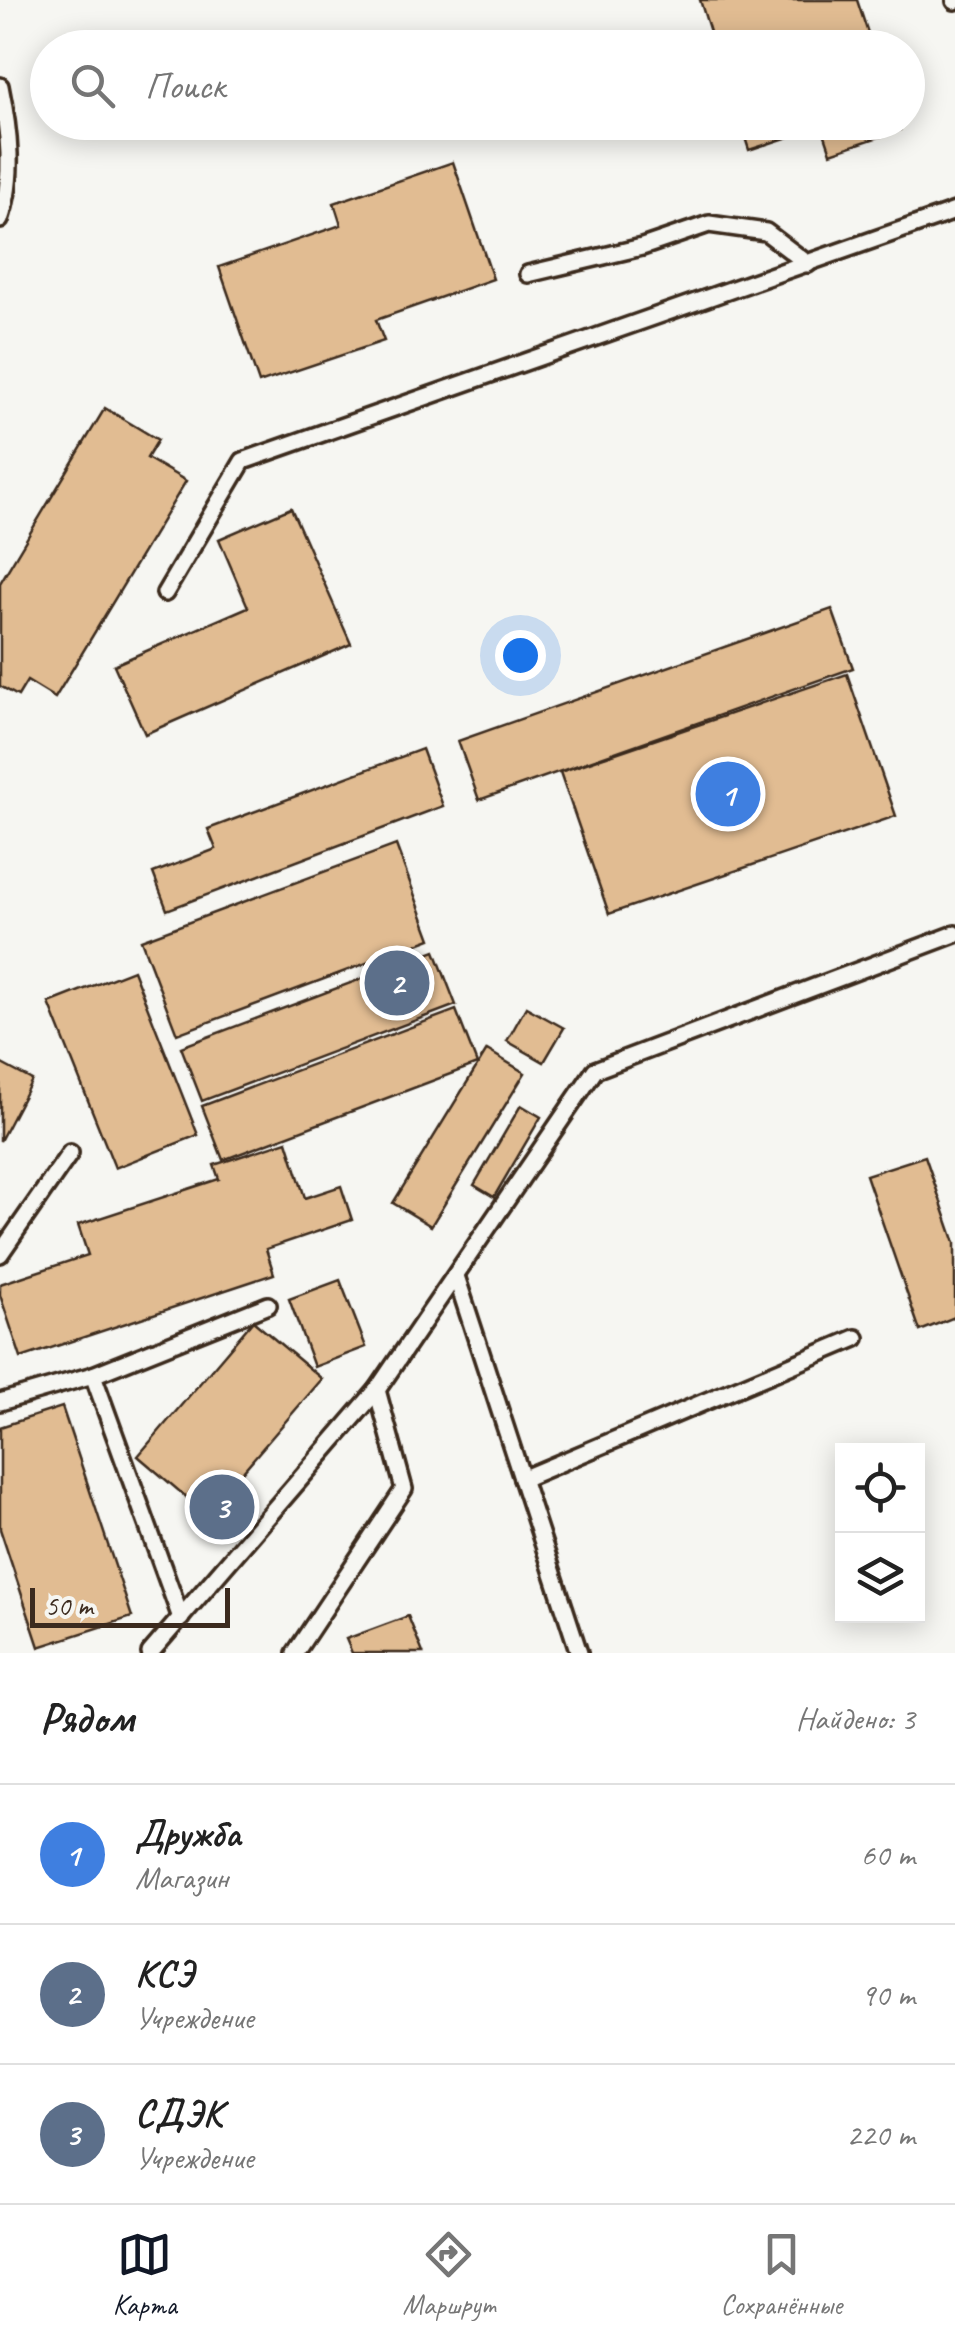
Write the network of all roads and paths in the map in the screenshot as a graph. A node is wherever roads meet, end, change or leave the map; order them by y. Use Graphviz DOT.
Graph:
graph roads {
  1 [pos="0,86"];
  2 [pos="955,210"];
  3 [pos="0,220"];
  4 [pos="808,264"];
  5 [pos="528,274"];
  6 [pos="165,594"];
  7 [pos="955,934"];
  8 [pos="70,1153"];
  9 [pos="0,1254"];
  10 [pos="456,1276"];
  11 [pos="268,1305"];
  12 [pos="856,1338"];
  13 [pos="92,1375"];
  14 [pos="378,1390"];
  15 [pos="0,1402"];
  16 [pos="522,1479"];
  17 [pos="182,1618"];
  18 [pos="150,1653"];
  19 [pos="295,1653"];
  20 [pos="580,1653"];
  1 -- 3 [label="lane"];
  2 -- 4 [label="lane"];
  4 -- 5 [label="lane"];
  4 -- 6 [label="lane"];
  7 -- 10 [label="lane"];
  8 -- 9 [label="lane"];
  10 -- 14 [label="lane"];
  10 -- 16 [label="lane"];
  11 -- 13 [label="lane"];
  12 -- 16 [label="lane"];
  13 -- 15 [label="lane"];
  13 -- 17 [label="lane"];
  14 -- 17 [label="lane"];
  14 -- 19 [label="lane"];
  16 -- 20 [label="lane"];
  17 -- 18 [label="lane"];
}
